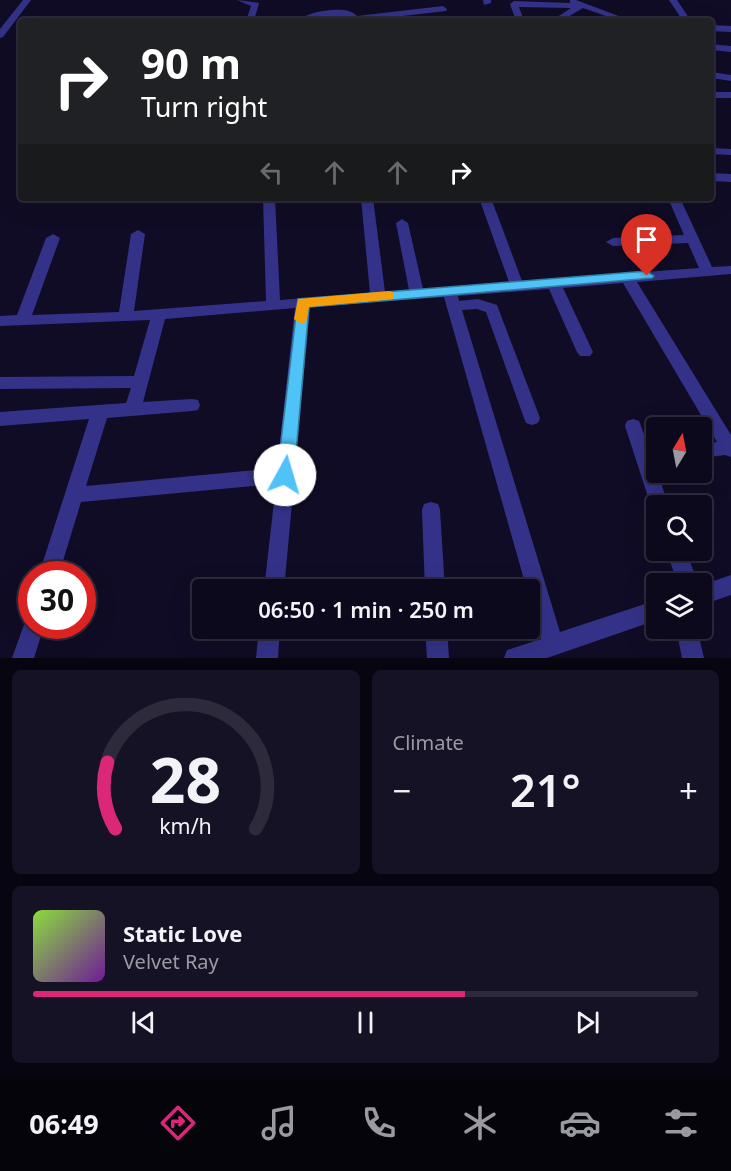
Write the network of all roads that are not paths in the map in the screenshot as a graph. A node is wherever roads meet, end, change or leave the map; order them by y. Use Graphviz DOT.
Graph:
graph roads {
  1 [pos="27,0"];
  2 [pos="241,0"];
  3 [pos="568,0"];
  4 [pos="674,0"];
  5 [pos="527,2"];
  6 [pos="581,6"];
  7 [pos="442,9"];
  8 [pos="409,17"];
  9 [pos="251,18"];
  10 [pos="307,18"];
  11 [pos="352,18"];
  12 [pos="391,18"];
  13 [pos="519,18"];
  14 [pos="560,18"];
  15 [pos="619,18"];
  16 [pos="685,18"];
  17 [pos="714,27"];
  18 [pos="729,29"];
  19 [pos="0,35"];
  20 [pos="714,47"];
  21 [pos="731,47"];
  22 [pos="714,75"];
  23 [pos="731,78"];
  24 [pos="714,95"];
  25 [pos="731,95"];
  26 [pos="714,151"];
  27 [pos="731,152"];
  28 [pos="714,177"];
  29 [pos="731,178"];
  30 [pos="269,201"];
  31 [pos="368,201"];
  32 [pos="486,201"];
  33 [pos="675,201"];
  34 [pos="402,223"];
  35 [pos="138,234"];
  36 [pos="53,238"];
  37 [pos="692,239"];
  38 [pos="613,242"];
  39 [pos="731,270"];
  40 [pos="707,271"];
  41 [pos="627,277"];
  42 [pos="554,283"];
  43 [pos="517,286"];
  44 [pos="417,294"];
  45 [pos="378,297"];
  46 [pos="451,298"];
  47 [pos="303,303"];
  48 [pos="273,305"];
  49 [pos="159,314"];
  50 [pos="126,317"];
  51 [pos="0,321"];
  52 [pos="22,321"];
  53 [pos="585,351"];
  54 [pos="140,382"];
  55 [pos="0,383"];
  56 [pos="192,405"];
  57 [pos="133,409"];
  58 [pos="100,412"];
  59 [pos="532,418"];
  60 [pos="0,419"];
  61 [pos="633,426"];
  62 [pos="730,449"];
  63 [pos="646,450"];
  64 [pos="712,450"];
  65 [pos="285,475"];
  66 [pos="75,495"];
  67 [pos="431,510"];
  68 [pos="54,561"];
  69 [pos="275,579"];
  70 [pos="434,579"];
  71 [pos="731,585"];
  72 [pos="712,592"];
  73 [pos="646,614"];
  74 [pos="29,639"];
  75 [pos="269,639"];
  76 [pos="437,639"];
  77 [pos="689,639"];
  78 [pos="553,645"];
  79 [pos="23,658"];
  80 [pos="267,658"];
  81 [pos="438,658"];
  82 [pos="515,658"];
  83 [pos="693,658"];
  1 -- 19 [label="street"];
  2 -- 9 [label="street"];
  3 -- 6 [label="street"];
  4 -- 16 [label="street"];
  5 -- 6 [label="street"];
  5 -- 13 [label="street"];
  6 -- 14 [label="street"];
  6 -- 15 [label="street"];
  7 -- 8 [label="street"];
  8 -- 12 [label="street"];
  10 -- 11 [label="street"];
  17 -- 18 [label="street"];
  18 -- 21 [label="street"];
  20 -- 21 [label="street"];
  22 -- 23 [label="street"];
  24 -- 25 [label="street"];
  26 -- 27 [label="street"];
  28 -- 29 [label="street"];
  30 -- 48 [label="street"];
  31 -- 45 [label="street"];
  32 -- 43 [label="street"];
  33 -- 37 [label="street"];
  34 -- 44 [label="street"];
  35 -- 50 [label="street"];
  36 -- 52 [label="street"];
  37 -- 38 [label="street"];
  37 -- 40 [label="street"];
  39 -- 40 [label="street"];
  40 -- 41 [label="street"];
  41 -- 42 [label="street"];
  41 -- 62 [label="street"];
  42 -- 43 [label="street"];
  42 -- 53 [label="street"];
  43 -- 46 [label="street"];
  44 -- 45 [label="street"];
  44 -- 46 [label="street"];
  45 -- 47 [label="street"];
  46 -- 59 [label="street"];
  46 -- 78 [label="street"];
  47 -- 48 [label="street"];
  47 -- 65 [label="street"];
  48 -- 49 [label="street"];
  49 -- 50 [label="street"];
  49 -- 54 [label="street"];
  50 -- 52 [label="street"];
  51 -- 52 [label="street"];
  54 -- 55 [label="street"];
  54 -- 57 [label="street"];
  56 -- 57 [label="street"];
  57 -- 58 [label="street"];
  58 -- 60 [label="street"];
  58 -- 66 [label="street"];
  61 -- 63 [label="street"];
  62 -- 64 [label="street"];
  65 -- 66 [label="street"];
  65 -- 69 [label="street"];
  66 -- 68 [label="street"];
  67 -- 70 [label="street"];
  71 -- 72 [label="street"];
  73 -- 78 [label="street"];
  74 -- 79 [label="street"];
  75 -- 80 [label="street"];
  76 -- 81 [label="street"];
  77 -- 83 [label="street"];
  78 -- 82 [label="street"];
}
